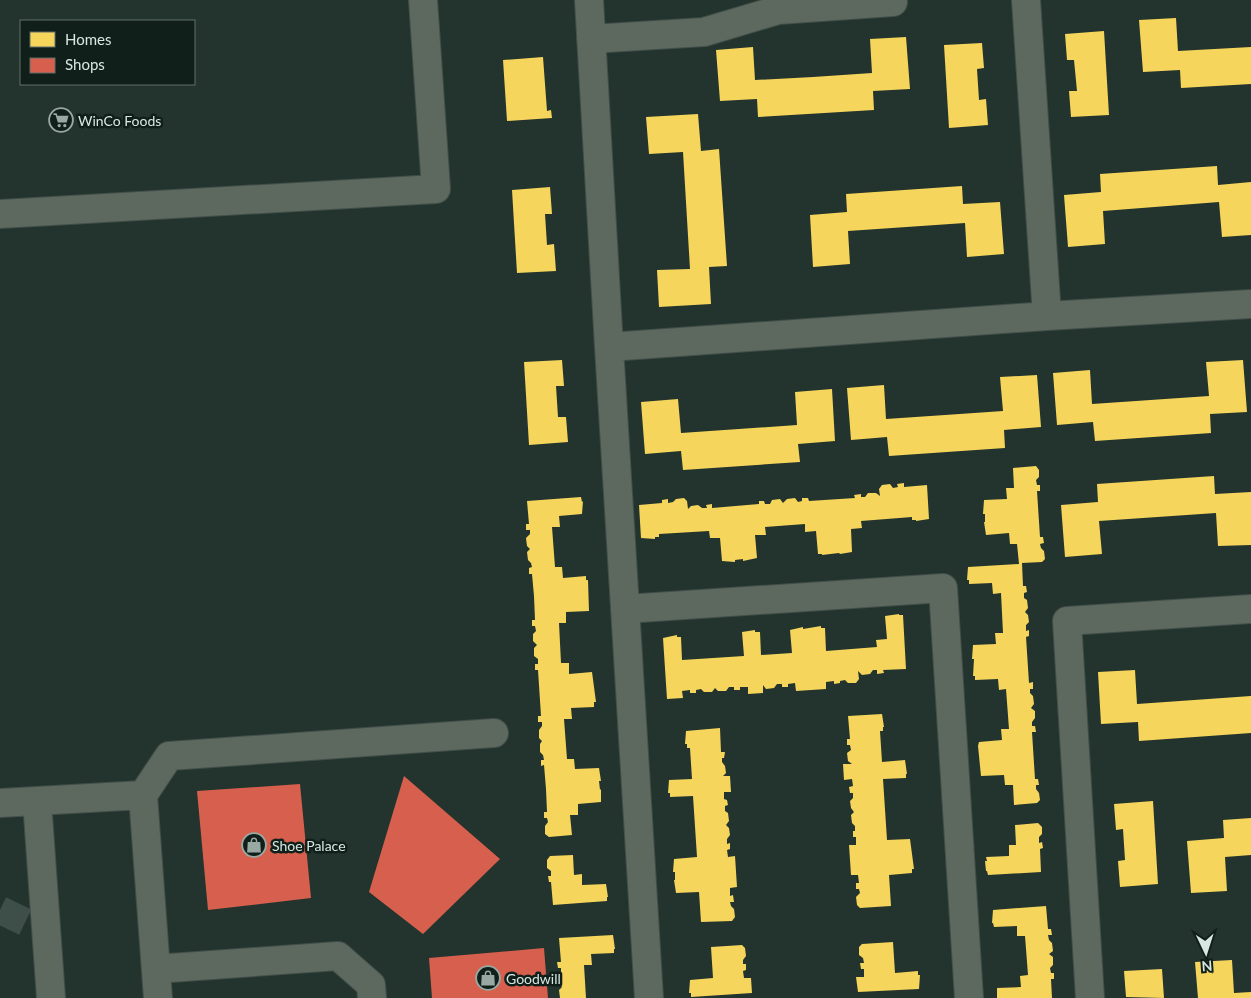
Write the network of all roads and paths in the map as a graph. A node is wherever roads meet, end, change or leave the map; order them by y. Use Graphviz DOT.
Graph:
graph roads {
  1 [pos="422,0"];
  2 [pos="589,0"];
  3 [pos="1026,0"];
  4 [pos="893,2"];
  5 [pos="592,38"];
  6 [pos="0,214"];
  7 [pos="1251,304"];
  8 [pos="1047,316"];
  9 [pos="609,347"];
  10 [pos="625,609"];
  11 [pos="1251,610"];
  12 [pos="494,733"];
  13 [pos="143,795"];
  14 [pos="37,801"];
  15 [pos="0,803"];
  16 [pos="156,969"];
  17 [pos="51,998"];
  18 [pos="158,998"];
  19 [pos="372,998"];
  20 [pos="649,998"];
  21 [pos="969,998"];
  22 [pos="1090,998"];
  1 -- 6 [label="street"];
  2 -- 5 [label="street"];
  3 -- 8 [label="street"];
  4 -- 5 [label="street"];
  5 -- 9 [label="street"];
  7 -- 8 [label="street"];
  8 -- 9 [label="street"];
  9 -- 10 [label="street"];
  10 -- 20 [label="street"];
  10 -- 21 [label="street"];
  11 -- 22 [label="street"];
  12 -- 13 [label="street"];
  13 -- 14 [label="street"];
  13 -- 16 [label="street"];
  14 -- 15 [label="street"];
  14 -- 17 [label="street"];
  16 -- 18 [label="street"];
  16 -- 19 [label="street"];
}
